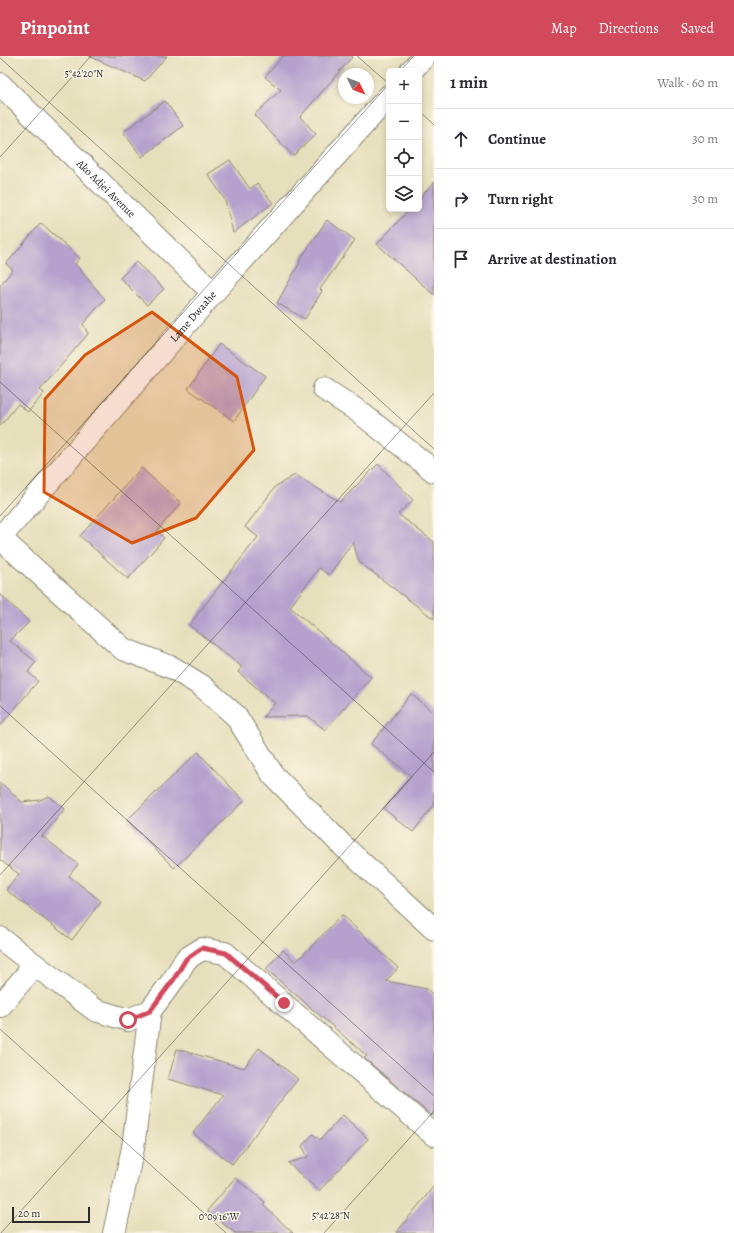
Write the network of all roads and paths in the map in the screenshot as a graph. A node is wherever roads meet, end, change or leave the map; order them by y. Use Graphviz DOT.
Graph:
graph roads {
  1 [pos="425,56"];
  2 [pos="415,68"];
  3 [pos="0,84"];
  4 [pos="386,99"];
  5 [pos="213,293"];
  6 [pos="324,390"];
  7 [pos="434,472"];
  8 [pos="0,538"];
  9 [pos="434,929"];
  10 [pos="0,938"];
  11 [pos="36,965"];
  12 [pos="0,1006"];
  13 [pos="150,1011"];
  14 [pos="434,1135"];
  15 [pos="114,1233"];
  1 -- 2 [label="street"];
  3 -- 5 [label="street, Ako Adjei Avenue"];
  4 -- 5 [label="street, Lame Dwaahe"];
  5 -- 8 [label="street, Lame Dwaahe"];
  6 -- 7 [label="street"];
  8 -- 9 [label="street"];
  10 -- 11 [label="street"];
  11 -- 12 [label="street"];
  11 -- 13 [label="street"];
  13 -- 14 [label="street"];
  13 -- 15 [label="street"];
}
